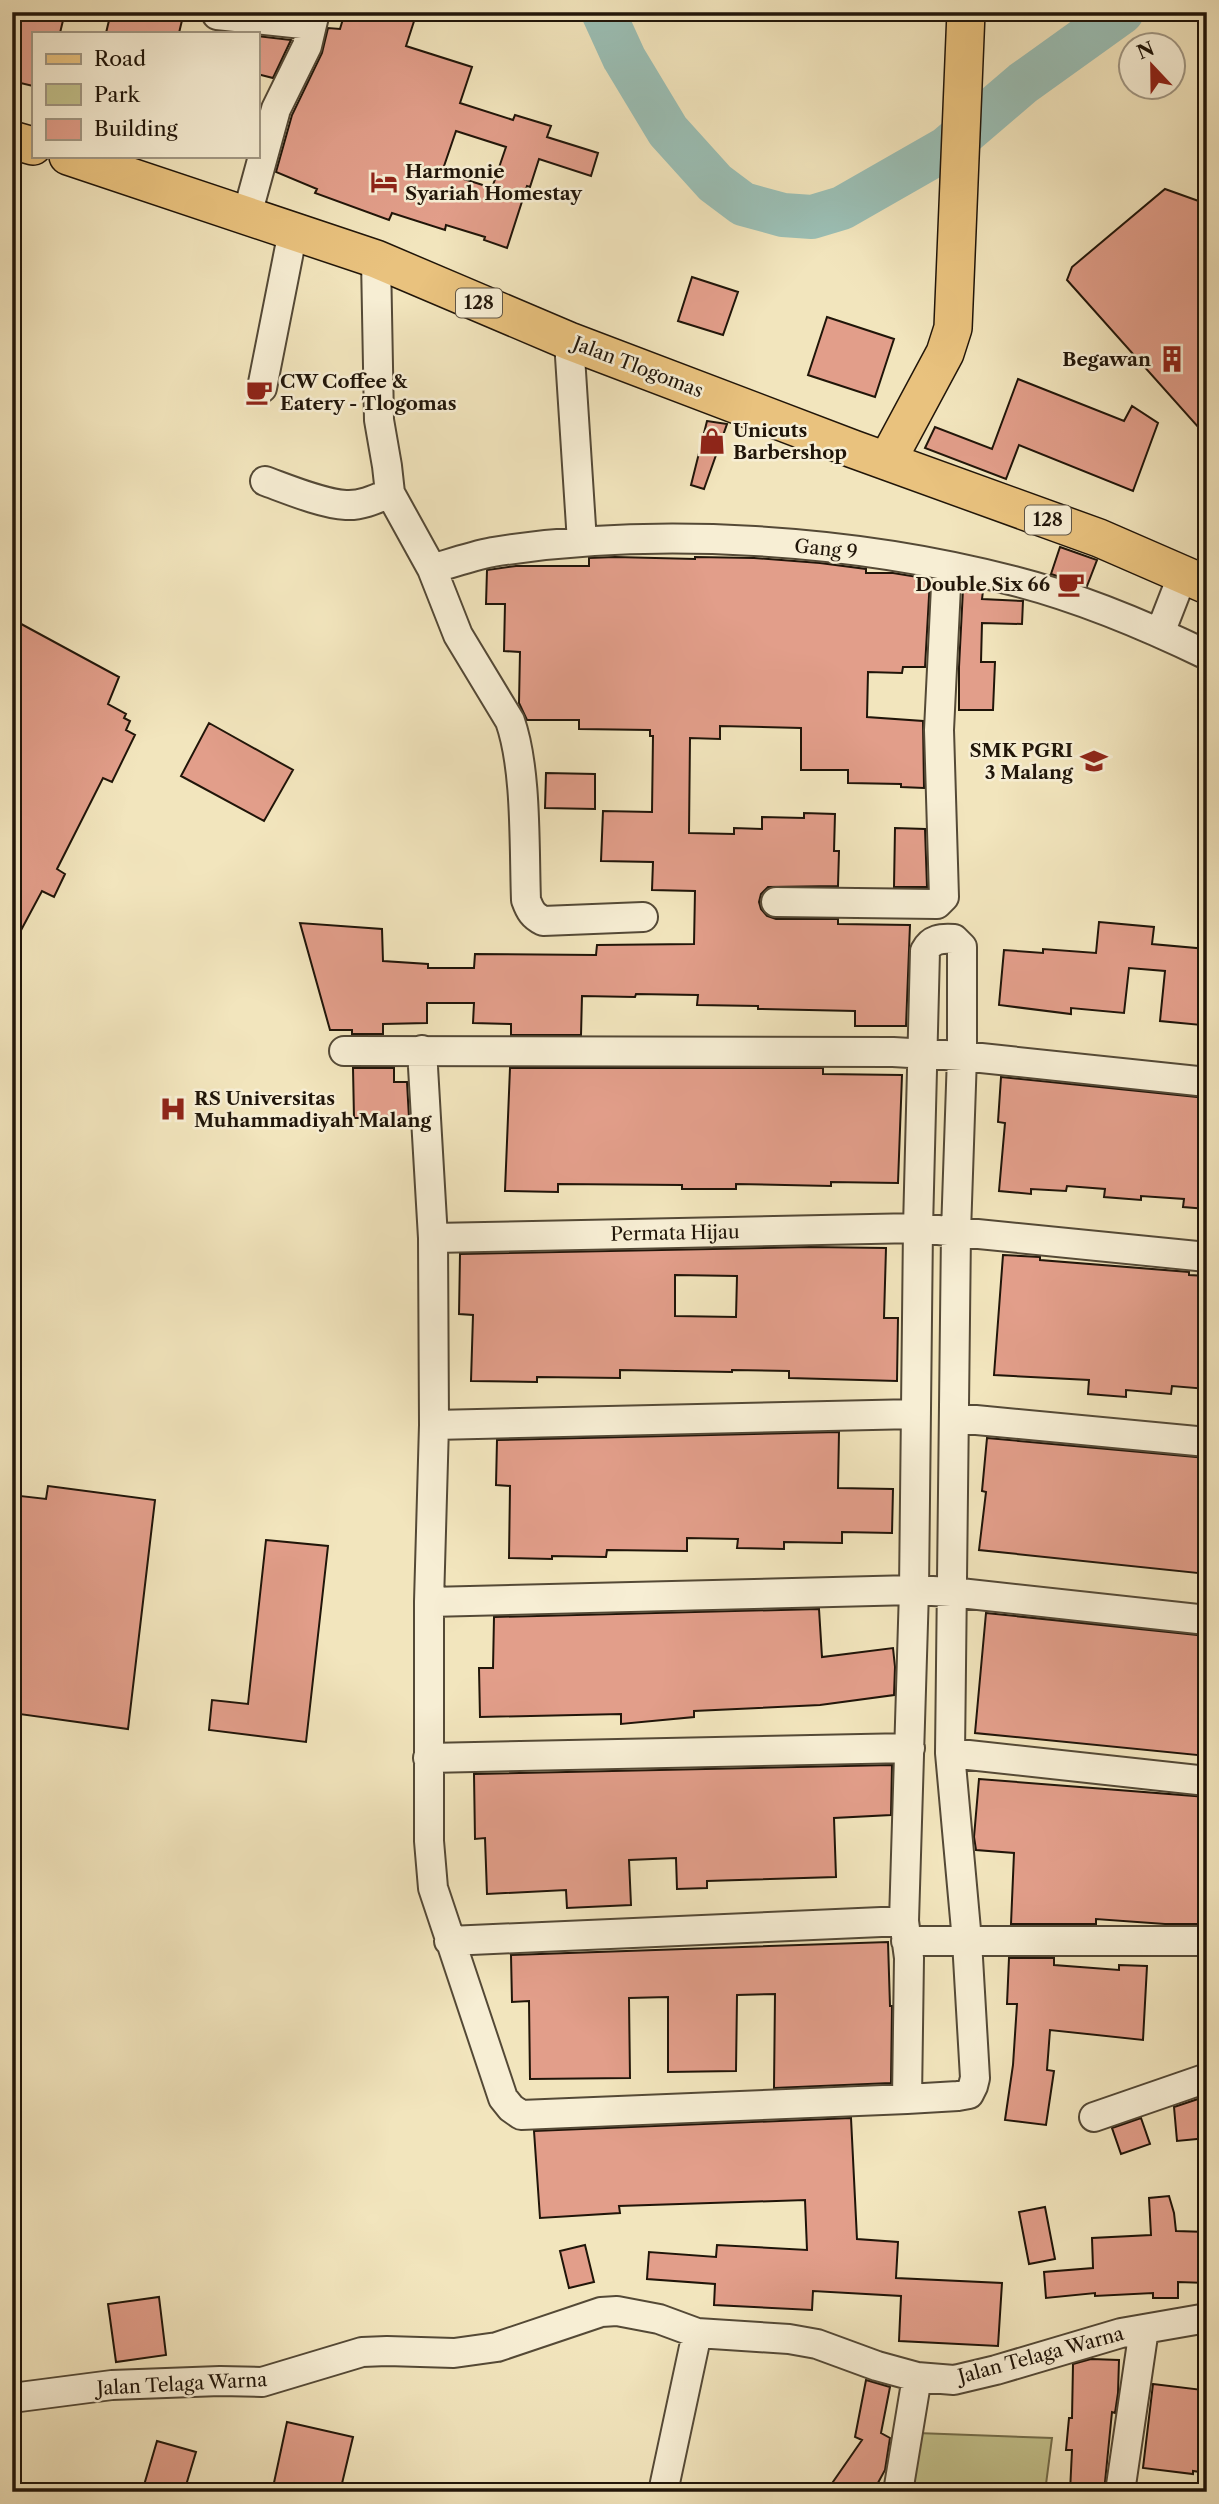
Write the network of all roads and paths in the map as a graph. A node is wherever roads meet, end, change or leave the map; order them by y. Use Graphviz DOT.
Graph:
graph roads {
  1 [pos="966,12"];
  2 [pos="217,15"];
  3 [pos="314,19"];
  4 [pos="12,140"];
  5 [pos="32,146"];
  6 [pos="74,158"];
  7 [pos="247,215"];
  8 [pos="293,230"];
  9 [pos="376,259"];
  10 [pos="569,341"];
  11 [pos="262,388"];
  12 [pos="887,461"];
  13 [pos="265,481"];
  14 [pos="390,494"];
  15 [pos="582,542"];
  16 [pos="947,566"];
  17 [pos="432,569"];
  18 [pos="1195,580"];
  19 [pos="1160,633"];
  20 [pos="1207,655"];
  21 [pos="776,902"];
  22 [pos="643,917"];
  23 [pos="422,1050"];
  24 [pos="344,1051"];
  25 [pos="924,1054"];
  26 [pos="962,1056"];
  27 [pos="1207,1082"];
  28 [pos="918,1228"];
  29 [pos="956,1231"];
  30 [pos="433,1238"];
  31 [pos="1207,1257"];
  32 [pos="916,1414"];
  33 [pos="955,1418"];
  34 [pos="434,1425"];
  35 [pos="1207,1442"];
  36 [pos="914,1590"];
  37 [pos="951,1592"];
  38 [pos="429,1602"];
  39 [pos="1207,1620"];
  40 [pos="910,1748"];
  41 [pos="950,1753"];
  42 [pos="428,1758"];
  43 [pos="1207,1781"];
  44 [pos="905,1931"];
  45 [pos="449,1941"];
  46 [pos="967,1941"];
  47 [pos="1207,1941"];
  48 [pos="1207,2078"];
  49 [pos="907,2099"];
  50 [pos="1094,2117"];
  51 [pos="1207,2318"];
  52 [pos="1144,2329"];
  53 [pos="697,2333"];
  54 [pos="917,2376"];
  55 [pos="12,2398"];
  56 [pos="663,2492"];
  57 [pos="898,2492"];
  58 [pos="1119,2492"];
  1 -- 12 [label="main road"];
  2 -- 3 [label="street"];
  3 -- 7 [label="street"];
  4 -- 5 [label="main road"];
  6 -- 7 [label="main road, Jalan Tlogomas / 128"];
  7 -- 8 [label="main road, Jalan Tlogomas / 128"];
  8 -- 9 [label="main road, Jalan Tlogomas / 128"];
  8 -- 11 [label="street"];
  9 -- 10 [label="main road, Jalan Tlogomas / 128"];
  9 -- 14 [label="street"];
  10 -- 12 [label="main road, Jalan Tlogomas / 128"];
  10 -- 15 [label="street"];
  12 -- 18 [label="main road, Jalan Tlogomas / 128"];
  13 -- 14 [label="street"];
  14 -- 17 [label="street"];
  15 -- 16 [label="street, Gang 9"];
  15 -- 17 [label="street, Gang 9"];
  16 -- 19 [label="street, Gang 9"];
  16 -- 21 [label="street"];
  17 -- 22 [label="street"];
  18 -- 19 [label="street"];
  19 -- 20 [label="street, Gang 9"];
  23 -- 24 [label="street"];
  23 -- 25 [label="street"];
  23 -- 30 [label="street"];
  25 -- 26 [label="street"];
  25 -- 26 [label="street"];
  25 -- 28 [label="street"];
  26 -- 27 [label="street"];
  26 -- 29 [label="street"];
  28 -- 29 [label="street, Permata Hijau"];
  28 -- 30 [label="street, Permata Hijau"];
  28 -- 32 [label="street"];
  29 -- 31 [label="street, Permata Hijau"];
  29 -- 33 [label="street"];
  30 -- 34 [label="street"];
  32 -- 34 [label="street"];
  32 -- 36 [label="street"];
  33 -- 35 [label="street"];
  33 -- 37 [label="street"];
  34 -- 38 [label="street"];
  36 -- 37 [label="street"];
  36 -- 38 [label="street"];
  36 -- 40 [label="street"];
  37 -- 39 [label="street"];
  37 -- 41 [label="street"];
  38 -- 42 [label="street"];
  40 -- 42 [label="street"];
  40 -- 44 [label="street"];
  41 -- 43 [label="street"];
  41 -- 46 [label="street"];
  42 -- 45 [label="street"];
  44 -- 45 [label="street"];
  44 -- 46 [label="street"];
  44 -- 49 [label="street"];
  45 -- 49 [label="street"];
  46 -- 47 [label="street"];
  46 -- 49 [label="street"];
  48 -- 50 [label="street"];
  51 -- 52 [label="street, Jalan Telaga Warna"];
  52 -- 54 [label="street, Jalan Telaga Warna"];
  52 -- 58 [label="street"];
  53 -- 54 [label="street, Jalan Telaga Warna"];
  53 -- 55 [label="street, Jalan Telaga Warna"];
  53 -- 56 [label="street"];
  54 -- 57 [label="street"];
}
